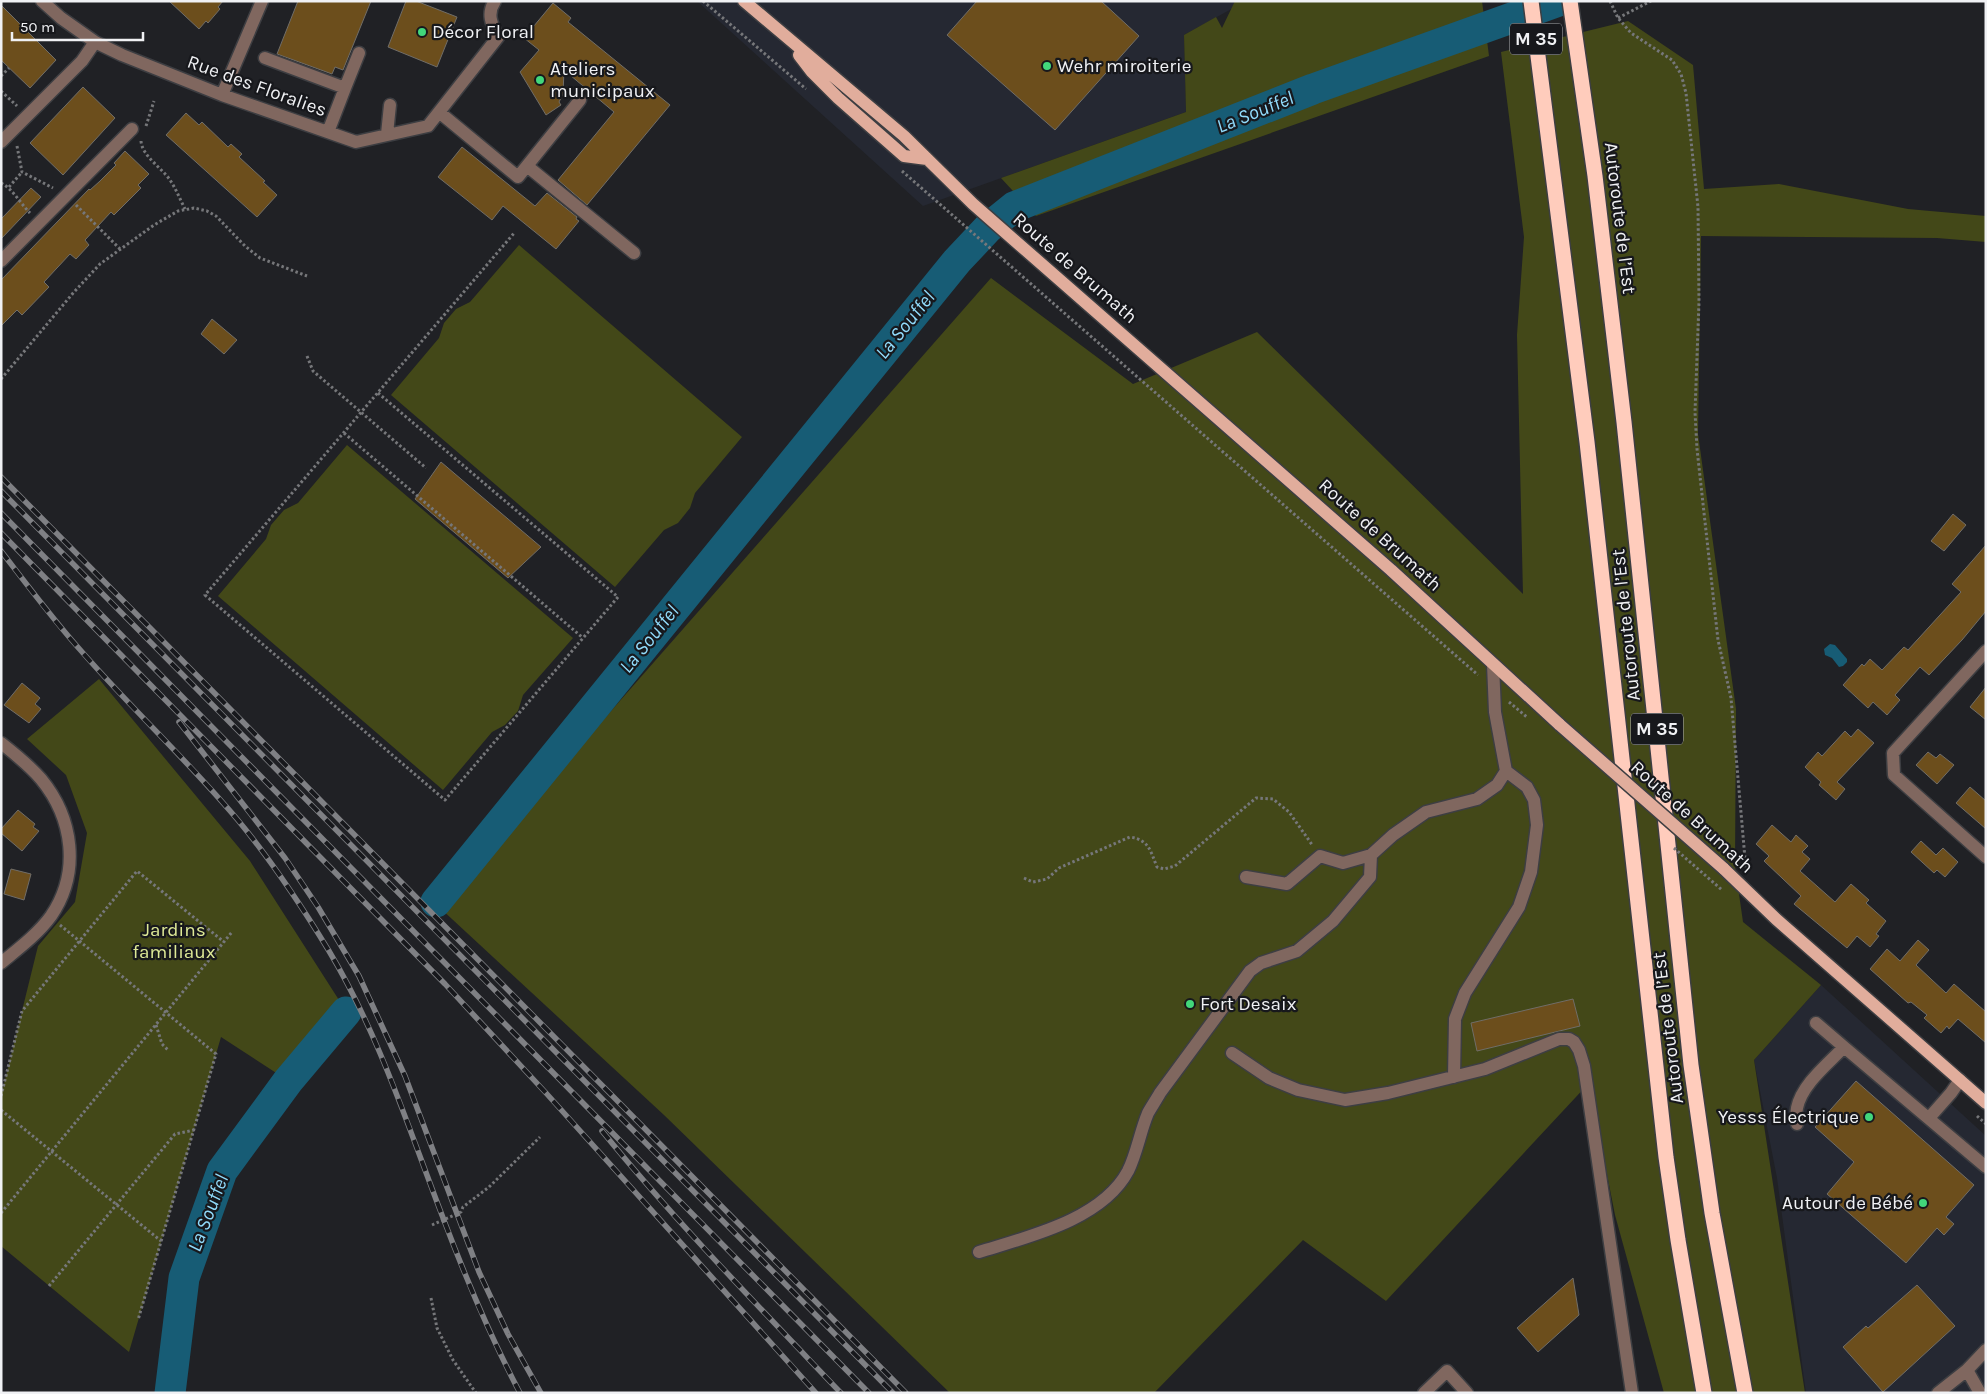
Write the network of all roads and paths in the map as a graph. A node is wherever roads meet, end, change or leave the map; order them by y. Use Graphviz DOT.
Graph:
graph roads {
  1 [pos="42,1"];
  2 [pos="262,1"];
  3 [pos="495,1"];
  4 [pos="744,1"];
  5 [pos="1531,1"];
  6 [pos="1570,1"];
  7 [pos="1610,1"];
  8 [pos="1651,1"];
  9 [pos="1618,18"];
  10 [pos="95,42"];
  11 [pos="358,52"];
  12 [pos="265,58"];
  13 [pos="10,68"];
  14 [pos="1,76"];
  15 [pos="345,88"];
  16 [pos="222,95"];
  17 [pos="580,100"];
  18 [pos="154,101"];
  19 [pos="390,105"];
  20 [pos="439,112"];
  21 [pos="139,132"];
  22 [pos="328,132"];
  23 [pos="387,134"];
  24 [pos="1,142"];
  25 [pos="16,143"];
  26 [pos="527,166"];
  27 [pos="22,172"];
  28 [pos="1,183"];
  29 [pos="8,187"];
  30 [pos="66,195"];
  31 [pos="185,209"];
  32 [pos="958,219"];
  33 [pos="40,222"];
  34 [pos="515,232"];
  35 [pos="120,249"];
  36 [pos="634,252"];
  37 [pos="1,261"];
  38 [pos="307,276"];
  39 [pos="307,356"];
  40 [pos="1,379"];
  41 [pos="378,393"];
  42 [pos="361,413"];
  43 [pos="344,433"];
  44 [pos="426,468"];
  45 [pos="583,638"];
  46 [pos="1986,651"];
  47 [pos="1493,664"];
  48 [pos="1494,690"];
  49 [pos="1531,721"];
  50 [pos="1,743"];
  51 [pos="1506,771"];
  52 [pos="1371,855"];
  53 [pos="1320,856"];
  54 [pos="1986,858"];
  55 [pos="1246,877"];
  56 [pos="1024,878"];
  57 [pos="1748,893"];
  58 [pos="50,917"];
  59 [pos="232,932"];
  60 [pos="80,941"];
  61 [pos="224,942"];
  62 [pos="1,963"];
  63 [pos="166,1012"];
  64 [pos="1816,1023"];
  65 [pos="156,1024"];
  66 [pos="1844,1048"];
  67 [pos="168,1050"];
  68 [pos="1232,1053"];
  69 [pos="1454,1077"];
  70 [pos="1960,1080"];
  71 [pos="1,1096"];
  72 [pos="1986,1103"];
  73 [pos="1,1110"];
  74 [pos="1929,1118"];
  75 [pos="1797,1124"];
  76 [pos="194,1130"];
  77 [pos="540,1137"];
  78 [pos="52,1151"];
  79 [pos="1986,1167"];
  80 [pos="117,1204"];
  81 [pos="1,1213"];
  82 [pos="432,1225"];
  83 [pos="161,1241"];
  84 [pos="979,1252"];
  85 [pos="50,1286"];
  86 [pos="431,1298"];
  87 [pos="138,1320"];
  88 [pos="1986,1350"];
  89 [pos="1986,1362"];
  90 [pos="1967,1370"];
  91 [pos="476,1393"];
  92 [pos="1424,1393"];
  93 [pos="1467,1393"];
  94 [pos="1632,1393"];
  95 [pos="1704,1393"];
  96 [pos="1746,1393"];
  97 [pos="1938,1393"];
  98 [pos="1980,1393"];
  1 -- 10 [label="street, Rue des Floralies"];
  2 -- 16 [label="street"];
  3 -- 20 [label="street, Rue des Floralies"];
  4 -- 47 [label="main road, Route de Brumath"];
  5 -- 95 [label="highway, Autoroute de l’Est / M 35"];
  6 -- 96 [label="highway, Autoroute de l’Est / M 35"];
  7 -- 9 [label="path"];
  8 -- 9 [label="path"];
  9 -- 57 [label="path"];
  10 -- 16 [label="street, Rue des Floralies"];
  10 -- 24 [label="street"];
  11 -- 15 [label="street"];
  12 -- 15 [label="street"];
  13 -- 14 [label="path"];
  15 -- 22 [label="street"];
  16 -- 22 [label="street, Rue des Floralies"];
  17 -- 26 [label="street"];
  18 -- 21 [label="path"];
  19 -- 23 [label="street"];
  20 -- 23 [label="street, Rue des Floralies"];
  20 -- 26 [label="street"];
  21 -- 30 [label="street"];
  21 -- 31 [label="path"];
  22 -- 23 [label="street, Rue des Floralies"];
  25 -- 27 [label="path"];
  26 -- 36 [label="street"];
  27 -- 29 [label="path"];
  27 -- 30 [label="path"];
  28 -- 29 [label="path"];
  29 -- 33 [label="path"];
  30 -- 33 [label="street"];
  30 -- 35 [label="path"];
  31 -- 35 [label="path"];
  31 -- 38 [label="path"];
  32 -- 48 [label="path"];
  33 -- 37 [label="street"];
  34 -- 41 [label="path"];
  35 -- 40 [label="path"];
  39 -- 42 [label="path"];
  41 -- 42 [label="path"];
  41 -- 45 [label="path"];
  42 -- 43 [label="path"];
  42 -- 44 [label="path"];
  43 -- 45 [label="path"];
  43 -- 45 [label="path"];
  46 -- 54 [label="street"];
  47 -- 48 [label="street"];
  47 -- 57 [label="main road, Route de Brumath, bridge"];
  48 -- 49 [label="path"];
  48 -- 51 [label="street"];
  50 -- 58 [label="street"];
  51 -- 52 [label="street"];
  51 -- 69 [label="street"];
  52 -- 53 [label="street"];
  52 -- 84 [label="street"];
  53 -- 55 [label="street"];
  53 -- 56 [label="path"];
  57 -- 70 [label="main road, Route de Brumath"];
  58 -- 60 [label="path"];
  58 -- 62 [label="street"];
  59 -- 61 [label="path"];
  60 -- 61 [label="path"];
  60 -- 63 [label="path"];
  60 -- 71 [label="path"];
  61 -- 63 [label="path"];
  63 -- 65 [label="path"];
  63 -- 76 [label="path"];
  64 -- 66 [label="street"];
  65 -- 67 [label="path"];
  65 -- 78 [label="path"];
  66 -- 74 [label="street"];
  66 -- 75 [label="street"];
  68 -- 69 [label="street"];
  69 -- 94 [label="street"];
  70 -- 72 [label="main road, Route de Brumath"];
  70 -- 74 [label="street"];
  73 -- 78 [label="path"];
  74 -- 79 [label="street"];
  76 -- 80 [label="path"];
  76 -- 83 [label="path"];
  77 -- 82 [label="path"];
  78 -- 80 [label="path"];
  78 -- 81 [label="path"];
  80 -- 83 [label="path"];
  80 -- 85 [label="path"];
  83 -- 87 [label="path"];
  86 -- 91 [label="path"];
  88 -- 90 [label="street"];
  89 -- 90 [label="street"];
  90 -- 97 [label="street"];
  90 -- 98 [label="street"];
  92 -- 93 [label="street"];
}
